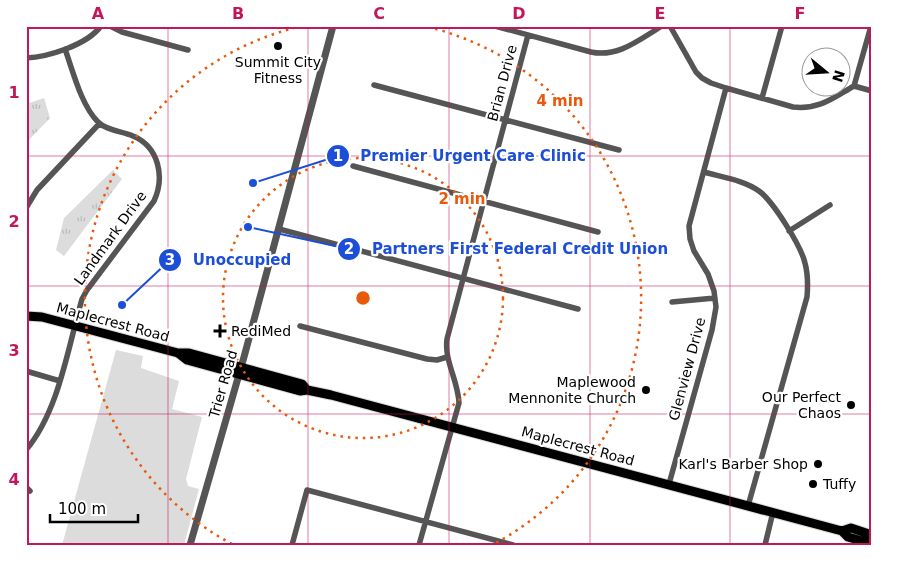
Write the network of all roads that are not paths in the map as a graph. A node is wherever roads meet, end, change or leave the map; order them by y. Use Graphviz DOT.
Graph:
graph roads {
  1 [pos="101,26"];
  2 [pos="110,26"];
  3 [pos="333,26"];
  4 [pos="495,26"];
  5 [pos="662,26"];
  6 [pos="670,26"];
  7 [pos="782,26"];
  8 [pos="871,26"];
  9 [pos="528,35"];
  10 [pos="65,49"];
  11 [pos="188,50"];
  12 [pos="26,58"];
  13 [pos="374,85"];
  14 [pos="854,86"];
  15 [pos="726,88"];
  16 [pos="872,92"];
  17 [pos="762,98"];
  18 [pos="505,120"];
  19 [pos="100,124"];
  20 [pos="619,150"];
  21 [pos="353,166"];
  22 [pos="704,172"];
  23 [pos="484,201"];
  24 [pos="830,205"];
  25 [pos="26,208"];
  26 [pos="279,229"];
  27 [pos="789,231"];
  28 [pos="598,232"];
  29 [pos="463,278"];
  30 [pos="715,298"];
  31 [pos="672,302"];
  32 [pos="578,308"];
  33 [pos="26,309"];
  34 [pos="26,316"];
  35 [pos="42,317"];
  36 [pos="74,326"];
  37 [pos="300,326"];
  38 [pos="447,357"];
  39 [pos="240,370"];
  40 [pos="26,371"];
  41 [pos="60,381"];
  42 [pos="452,428"];
  43 [pos="26,450"];
  44 [pos="669,484"];
  45 [pos="748,506"];
  46 [pos="773,512"];
  47 [pos="426,521"];
  48 [pos="842,531"];
  49 [pos="872,534"];
  50 [pos="872,544"];
  51 [pos="190,545"];
  52 [pos="292,545"];
  53 [pos="419,545"];
  54 [pos="514,545"];
  55 [pos="765,545"];
  1 -- 10 [label="street"];
  2 -- 11 [label="street"];
  3 -- 26 [label="street, Trier Road"];
  4 -- 9 [label="street"];
  5 -- 9 [label="street"];
  6 -- 15 [label="street"];
  7 -- 17 [label="street"];
  8 -- 14 [label="street"];
  9 -- 18 [label="street, Brian Drive"];
  10 -- 12 [label="street"];
  10 -- 19 [label="street"];
  13 -- 18 [label="street"];
  14 -- 16 [label="street"];
  14 -- 17 [label="street"];
  15 -- 17 [label="street"];
  15 -- 22 [label="street, Glenview Drive"];
  18 -- 20 [label="street"];
  18 -- 23 [label="street, Brian Drive"];
  19 -- 25 [label="street"];
  19 -- 36 [label="street, Landmark Drive"];
  21 -- 23 [label="street"];
  22 -- 27 [label="street"];
  22 -- 30 [label="street, Glenview Drive"];
  23 -- 28 [label="street"];
  23 -- 29 [label="street, Brian Drive"];
  24 -- 27 [label="street"];
  26 -- 29 [label="street"];
  26 -- 39 [label="street, Trier Road"];
  27 -- 45 [label="street"];
  29 -- 32 [label="street"];
  29 -- 38 [label="street, Brian Drive"];
  30 -- 31 [label="street"];
  30 -- 44 [label="street, Glenview Drive"];
  33 -- 35 [label="main road, Maplecrest Road"];
  34 -- 35 [label="main road, Maplecrest Road"];
  35 -- 36 [label="main road, Maplecrest Road"];
  36 -- 39 [label="main road, Maplecrest Road"];
  36 -- 41 [label="street, Landmark Drive"];
  37 -- 38 [label="street"];
  38 -- 42 [label="street, Brian Drive"];
  39 -- 42 [label="main road, Maplecrest Road"];
  39 -- 51 [label="street, Trier Road"];
  40 -- 41 [label="street"];
  41 -- 43 [label="street, Landmark Drive"];
  42 -- 44 [label="main road, Maplecrest Road"];
  42 -- 47 [label="street, Brian Drive"];
  44 -- 45 [label="main road, Maplecrest Road"];
  45 -- 46 [label="main road, Maplecrest Road"];
  46 -- 48 [label="main road, Maplecrest Road"];
  46 -- 55 [label="street"];
  47 -- 52 [label="street"];
  47 -- 53 [label="street, Brian Drive"];
  47 -- 54 [label="street"];
  48 -- 49 [label="main road, Maplecrest Road"];
  48 -- 50 [label="main road, Maplecrest Road"];
}
